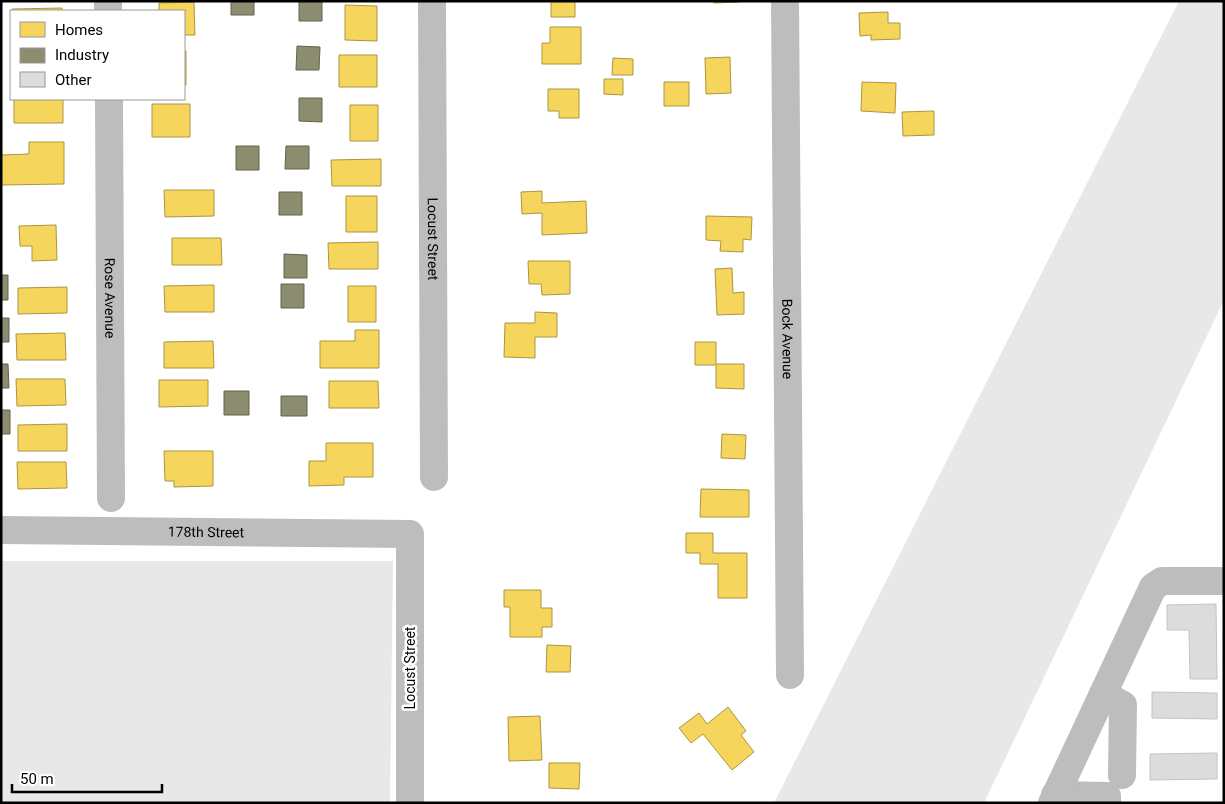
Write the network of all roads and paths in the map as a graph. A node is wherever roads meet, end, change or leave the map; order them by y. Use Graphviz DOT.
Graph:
graph roads {
  1 [pos="432,1"];
  2 [pos="786,1"];
  3 [pos="109,100"];
  4 [pos="434,477"];
  5 [pos="111,498"];
  6 [pos="1,530"];
  7 [pos="410,534"];
  8 [pos="1224,581"];
  9 [pos="790,675"];
  10 [pos="1102,694"];
  11 [pos="1122,774"];
  12 [pos="1054,799"];
  13 [pos="410,803"];
  14 [pos="1107,803"];
  1 -- 4 [label="street, Locust Street"];
  2 -- 9 [label="street, Bock Avenue"];
  3 -- 5 [label="street, Rose Avenue"];
  6 -- 7 [label="street, 178th Street"];
  7 -- 13 [label="street, Locust Street"];
  8 -- 10 [label="street"];
  10 -- 11 [label="street"];
  10 -- 12 [label="street"];
  12 -- 14 [label="street"];
}
